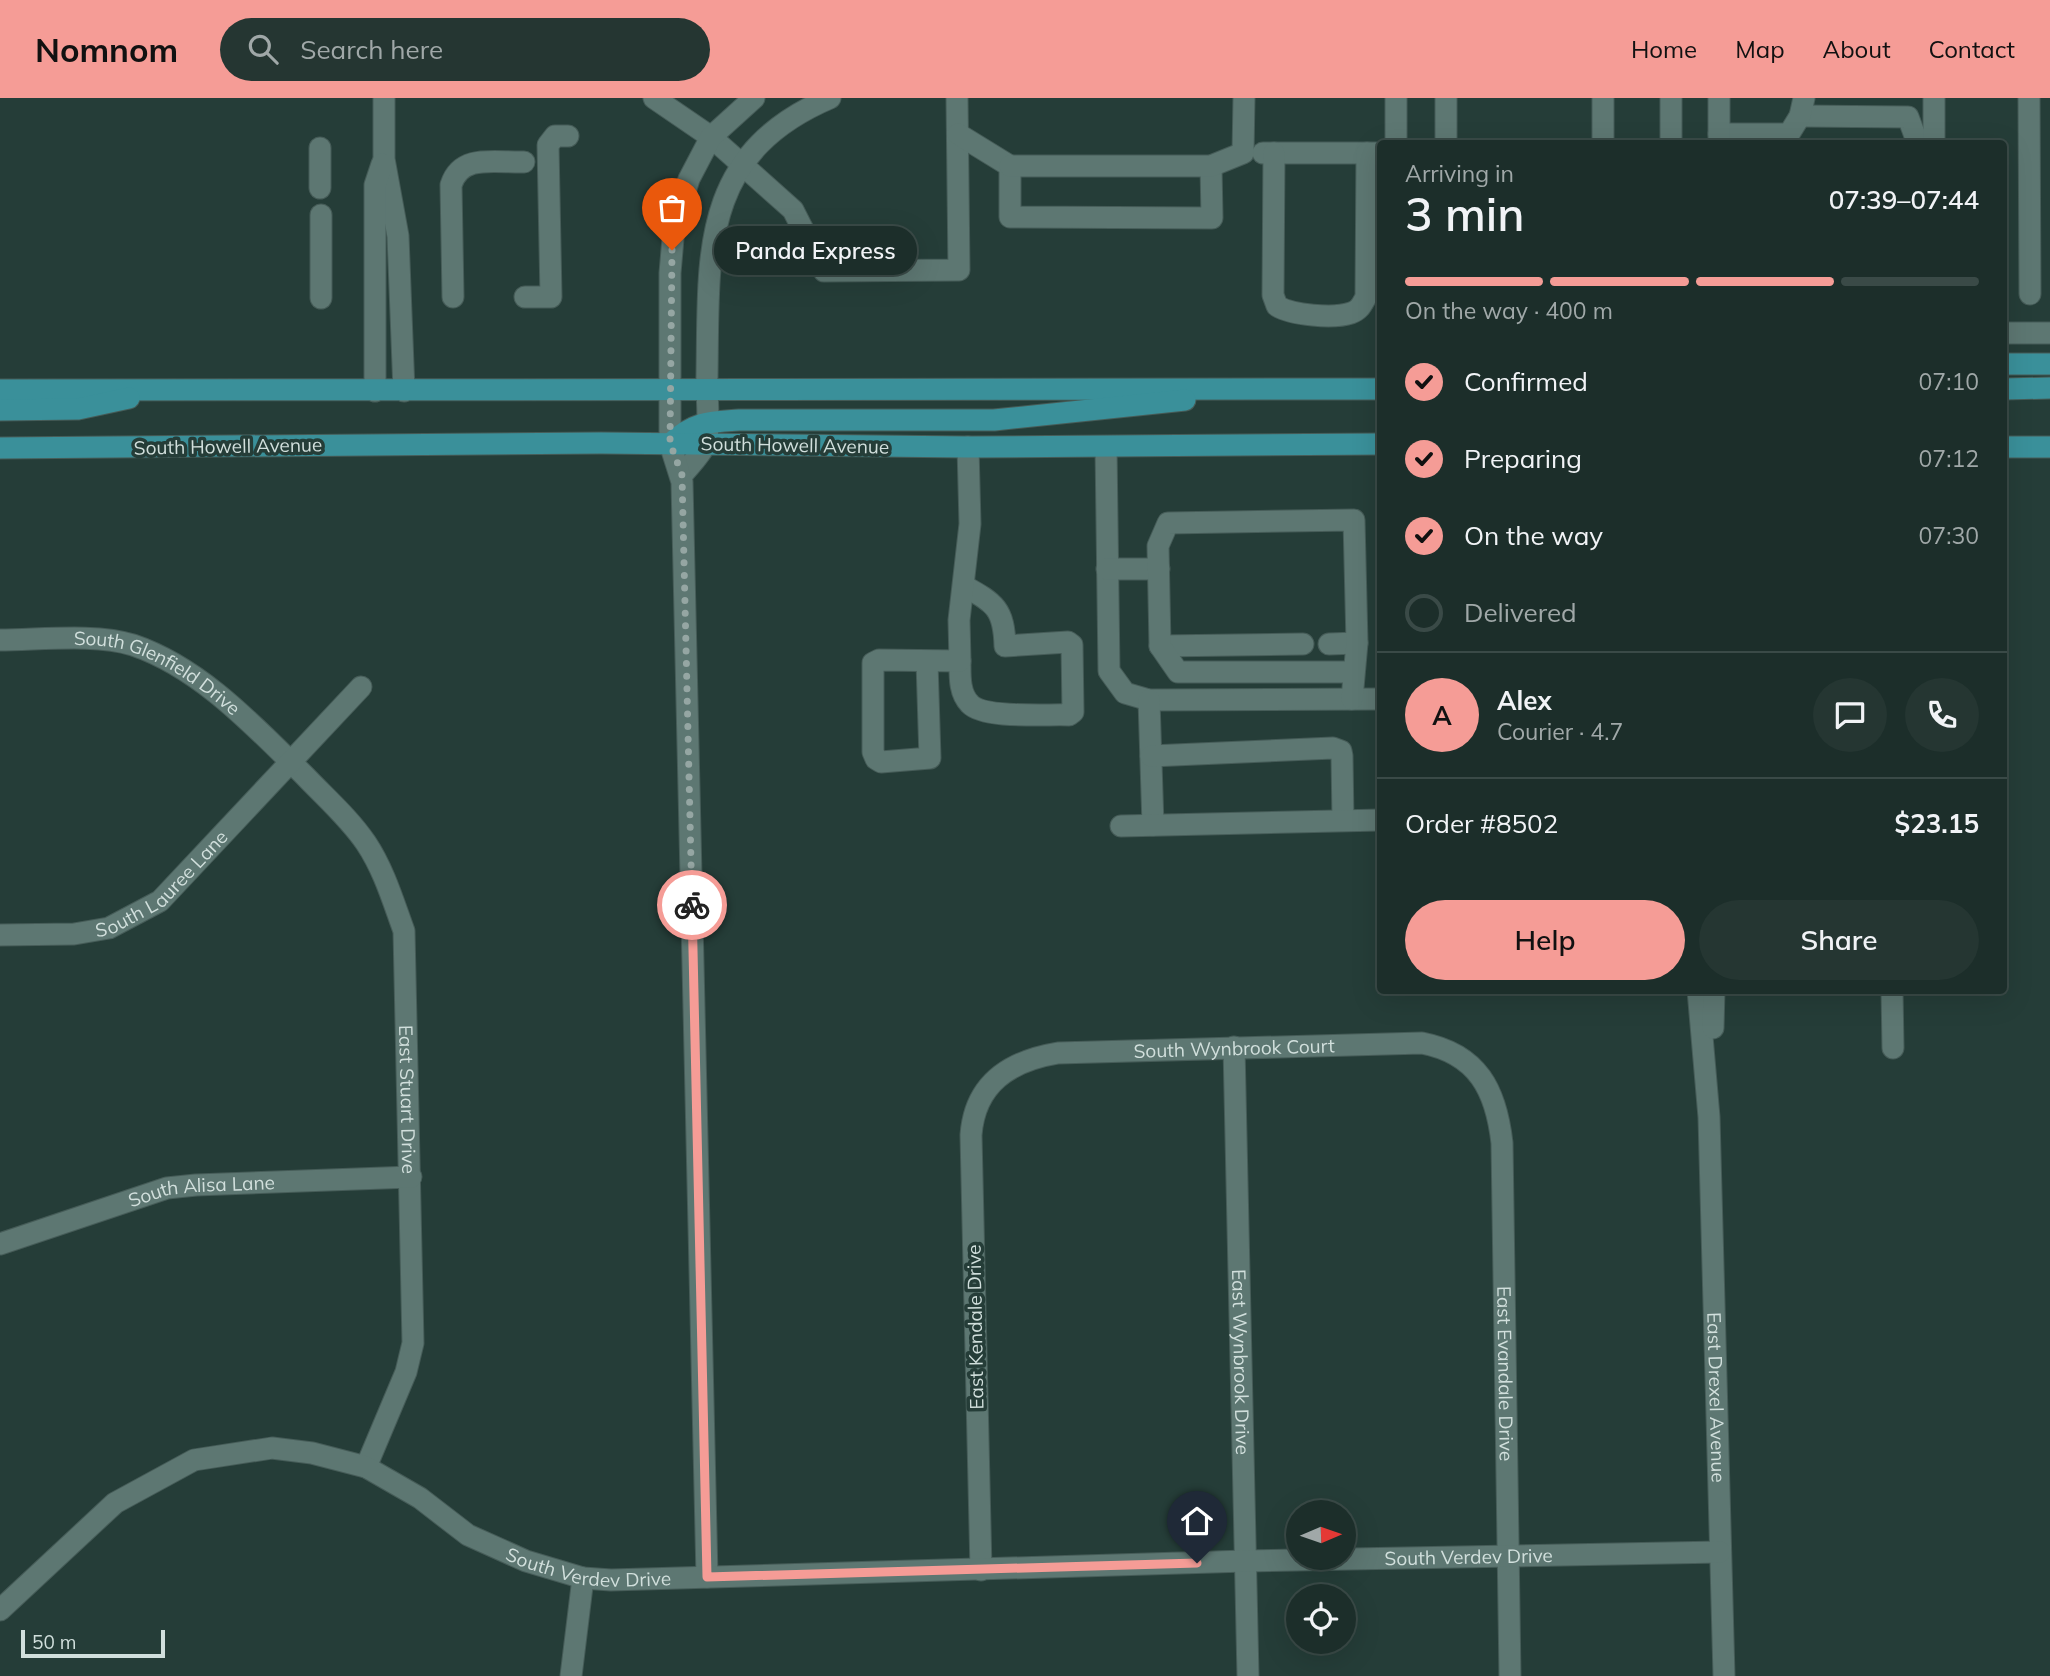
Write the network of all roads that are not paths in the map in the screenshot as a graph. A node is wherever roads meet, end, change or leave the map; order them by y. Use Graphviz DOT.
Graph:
graph roads {
  1 [pos="384,98"];
  2 [pos="654,98"];
  3 [pos="754,98"];
  4 [pos="830,98"];
  5 [pos="957,98"];
  6 [pos="1244,98"];
  7 [pos="1396,98"];
  8 [pos="1446,98"];
  9 [pos="1603,98"];
  10 [pos="1671,98"];
  11 [pos="1719,98"];
  12 [pos="1934,98"];
  13 [pos="2029,98"];
  14 [pos="1795,123"];
  15 [pos="958,134"];
  16 [pos="568,136"];
  17 [pos="711,137"];
  18 [pos="1719,139"];
  19 [pos="1396,140"];
  20 [pos="1446,140"];
  21 [pos="1603,140"];
  22 [pos="1671,140"];
  23 [pos="1916,140"];
  24 [pos="1934,140"];
  25 [pos="320,148"];
  26 [pos="1243,153"];
  27 [pos="1274,153"];
  28 [pos="1374,153"];
  29 [pos="384,159"];
  30 [pos="524,162"];
  31 [pos="741,164"];
  32 [pos="1010,166"];
  33 [pos="1211,166"];
  34 [pos="320,188"];
  35 [pos="321,215"];
  36 [pos="2030,294"];
  37 [pos="453,296"];
  38 [pos="525,297"];
  39 [pos="321,298"];
  40 [pos="2007,333"];
  41 [pos="2050,334"];
  42 [pos="2007,364"];
  43 [pos="2050,364"];
  44 [pos="670,388"];
  45 [pos="706,388"];
  46 [pos="2050,388"];
  47 [pos="1377,389"];
  48 [pos="2007,389"];
  49 [pos="0,390"];
  50 [pos="168,390"];
  51 [pos="1256,390"];
  52 [pos="375,391"];
  53 [pos="404,391"];
  54 [pos="0,410"];
  55 [pos="706,422"];
  56 [pos="670,443"];
  57 [pos="706,444"];
  58 [pos="1377,444"];
  59 [pos="968,447"];
  60 [pos="1106,447"];
  61 [pos="2007,447"];
  62 [pos="2050,447"];
  63 [pos="0,449"];
  64 [pos="682,475"];
  65 [pos="1107,569"];
  66 [pos="1159,569"];
  67 [pos="964,586"];
  68 [pos="0,640"];
  69 [pos="1357,643"];
  70 [pos="1303,644"];
  71 [pos="1329,644"];
  72 [pos="1160,646"];
  73 [pos="960,661"];
  74 [pos="926,662"];
  75 [pos="1353,672"];
  76 [pos="361,687"];
  77 [pos="1352,699"];
  78 [pos="1377,699"];
  79 [pos="1149,700"];
  80 [pos="1151,756"];
  81 [pos="290,761"];
  82 [pos="1343,820"];
  83 [pos="1377,820"];
  84 [pos="1153,825"];
  85 [pos="1121,826"];
  86 [pos="0,934"];
  87 [pos="1698,994"];
  88 [pos="1714,994"];
  89 [pos="1892,994"];
  90 [pos="1234,1047"];
  91 [pos="1893,1048"];
  92 [pos="1481,1077"];
  93 [pos="987,1087"];
  94 [pos="1709,1117"];
  95 [pos="411,1177"];
  96 [pos="0,1244"];
  97 [pos="366,1467"];
  98 [pos="1720,1552"];
  99 [pos="1508,1556"];
  100 [pos="1245,1561"];
  101 [pos="981,1570"];
  102 [pos="707,1577"];
  103 [pos="583,1578"];
  104 [pos="0,1610"];
  105 [pos="571,1676"];
  106 [pos="1248,1676"];
  107 [pos="1510,1676"];
  108 [pos="1724,1676"];
  1 -- 29 [label="street"];
  2 -- 17 [label="street"];
  3 -- 17 [label="street"];
  4 -- 31 [label="street"];
  5 -- 15 [label="street"];
  6 -- 26 [label="street"];
  7 -- 19 [label="street"];
  8 -- 20 [label="street"];
  9 -- 21 [label="street"];
  10 -- 22 [label="street"];
  11 -- 18 [label="street"];
  12 -- 24 [label="street"];
  13 -- 36 [label="street"];
  14 -- 18 [label="street"];
  14 -- 23 [label="street"];
  15 -- 31 [label="street"];
  15 -- 32 [label="street"];
  16 -- 38 [label="street"];
  17 -- 31 [label="street"];
  17 -- 44 [label="street"];
  25 -- 34 [label="street"];
  26 -- 27 [label="street"];
  26 -- 33 [label="street"];
  27 -- 28 [label="street"];
  27 -- 28 [label="street"];
  29 -- 52 [label="street"];
  29 -- 53 [label="street"];
  30 -- 37 [label="street"];
  31 -- 45 [label="street"];
  32 -- 33 [label="street"];
  32 -- 33 [label="street"];
  35 -- 39 [label="street"];
  40 -- 41 [label="street"];
  42 -- 43 [label="main road"];
  44 -- 45 [label="main road"];
  44 -- 53 [label="main road"];
  44 -- 56 [label="street"];
  45 -- 51 [label="main road"];
  45 -- 55 [label="street"];
  46 -- 48 [label="main road"];
  47 -- 51 [label="main road"];
  49 -- 50 [label="main road"];
  50 -- 52 [label="main road"];
  50 -- 54 [label="main road"];
  51 -- 55 [label="main road"];
  52 -- 53 [label="main road"];
  55 -- 56 [label="main road"];
  55 -- 57 [label="street"];
  56 -- 57 [label="main road, South Howell Avenue"];
  56 -- 63 [label="main road, South Howell Avenue"];
  56 -- 64 [label="street"];
  57 -- 59 [label="main road, South Howell Avenue"];
  57 -- 64 [label="street"];
  58 -- 60 [label="main road, South Howell Avenue"];
  59 -- 60 [label="main road, South Howell Avenue"];
  59 -- 67 [label="street"];
  60 -- 65 [label="street"];
  61 -- 62 [label="main road"];
  64 -- 102 [label="street"];
  65 -- 66 [label="street"];
  65 -- 79 [label="street"];
  66 -- 69 [label="street"];
  66 -- 72 [label="street"];
  67 -- 73 [label="street"];
  67 -- 73 [label="street"];
  68 -- 81 [label="street, South Glenfield Drive"];
  69 -- 71 [label="street"];
  69 -- 75 [label="street"];
  70 -- 72 [label="street"];
  72 -- 75 [label="street"];
  73 -- 74 [label="street"];
  74 -- 74 [label="street"];
  75 -- 77 [label="street"];
  76 -- 81 [label="street, South Lauree Lane"];
  77 -- 78 [label="street"];
  77 -- 79 [label="street"];
  79 -- 80 [label="street"];
  80 -- 82 [label="street"];
  80 -- 84 [label="street"];
  81 -- 86 [label="street, South Lauree Lane"];
  81 -- 95 [label="street, East Stuart Drive"];
  82 -- 83 [label="street"];
  82 -- 84 [label="street"];
  84 -- 85 [label="street"];
  87 -- 94 [label="street, East Drexel Avenue"];
  88 -- 94 [label="street, East Drexel Avenue"];
  89 -- 91 [label="street"];
  90 -- 92 [label="street, South Wynbrook Court"];
  90 -- 93 [label="street, South Wynbrook Court"];
  90 -- 100 [label="street, East Wynbrook Drive"];
  92 -- 99 [label="street, East Evandale Drive"];
  93 -- 101 [label="street, East Kendale Drive"];
  94 -- 98 [label="street, East Drexel Avenue"];
  95 -- 96 [label="street, South Alisa Lane"];
  95 -- 97 [label="street, East Stuart Drive"];
  97 -- 103 [label="street, South Verdev Drive"];
  97 -- 104 [label="street, South Verdev Drive"];
  98 -- 99 [label="street, South Verdev Drive"];
  98 -- 108 [label="street, East Drexel Avenue"];
  99 -- 100 [label="street, South Verdev Drive"];
  99 -- 107 [label="street, East Evandale Drive"];
  100 -- 101 [label="street, South Verdev Drive"];
  100 -- 106 [label="street, East Wynbrook Drive"];
  101 -- 102 [label="street, South Verdev Drive"];
  102 -- 103 [label="street, South Verdev Drive"];
  103 -- 105 [label="street"];
}
